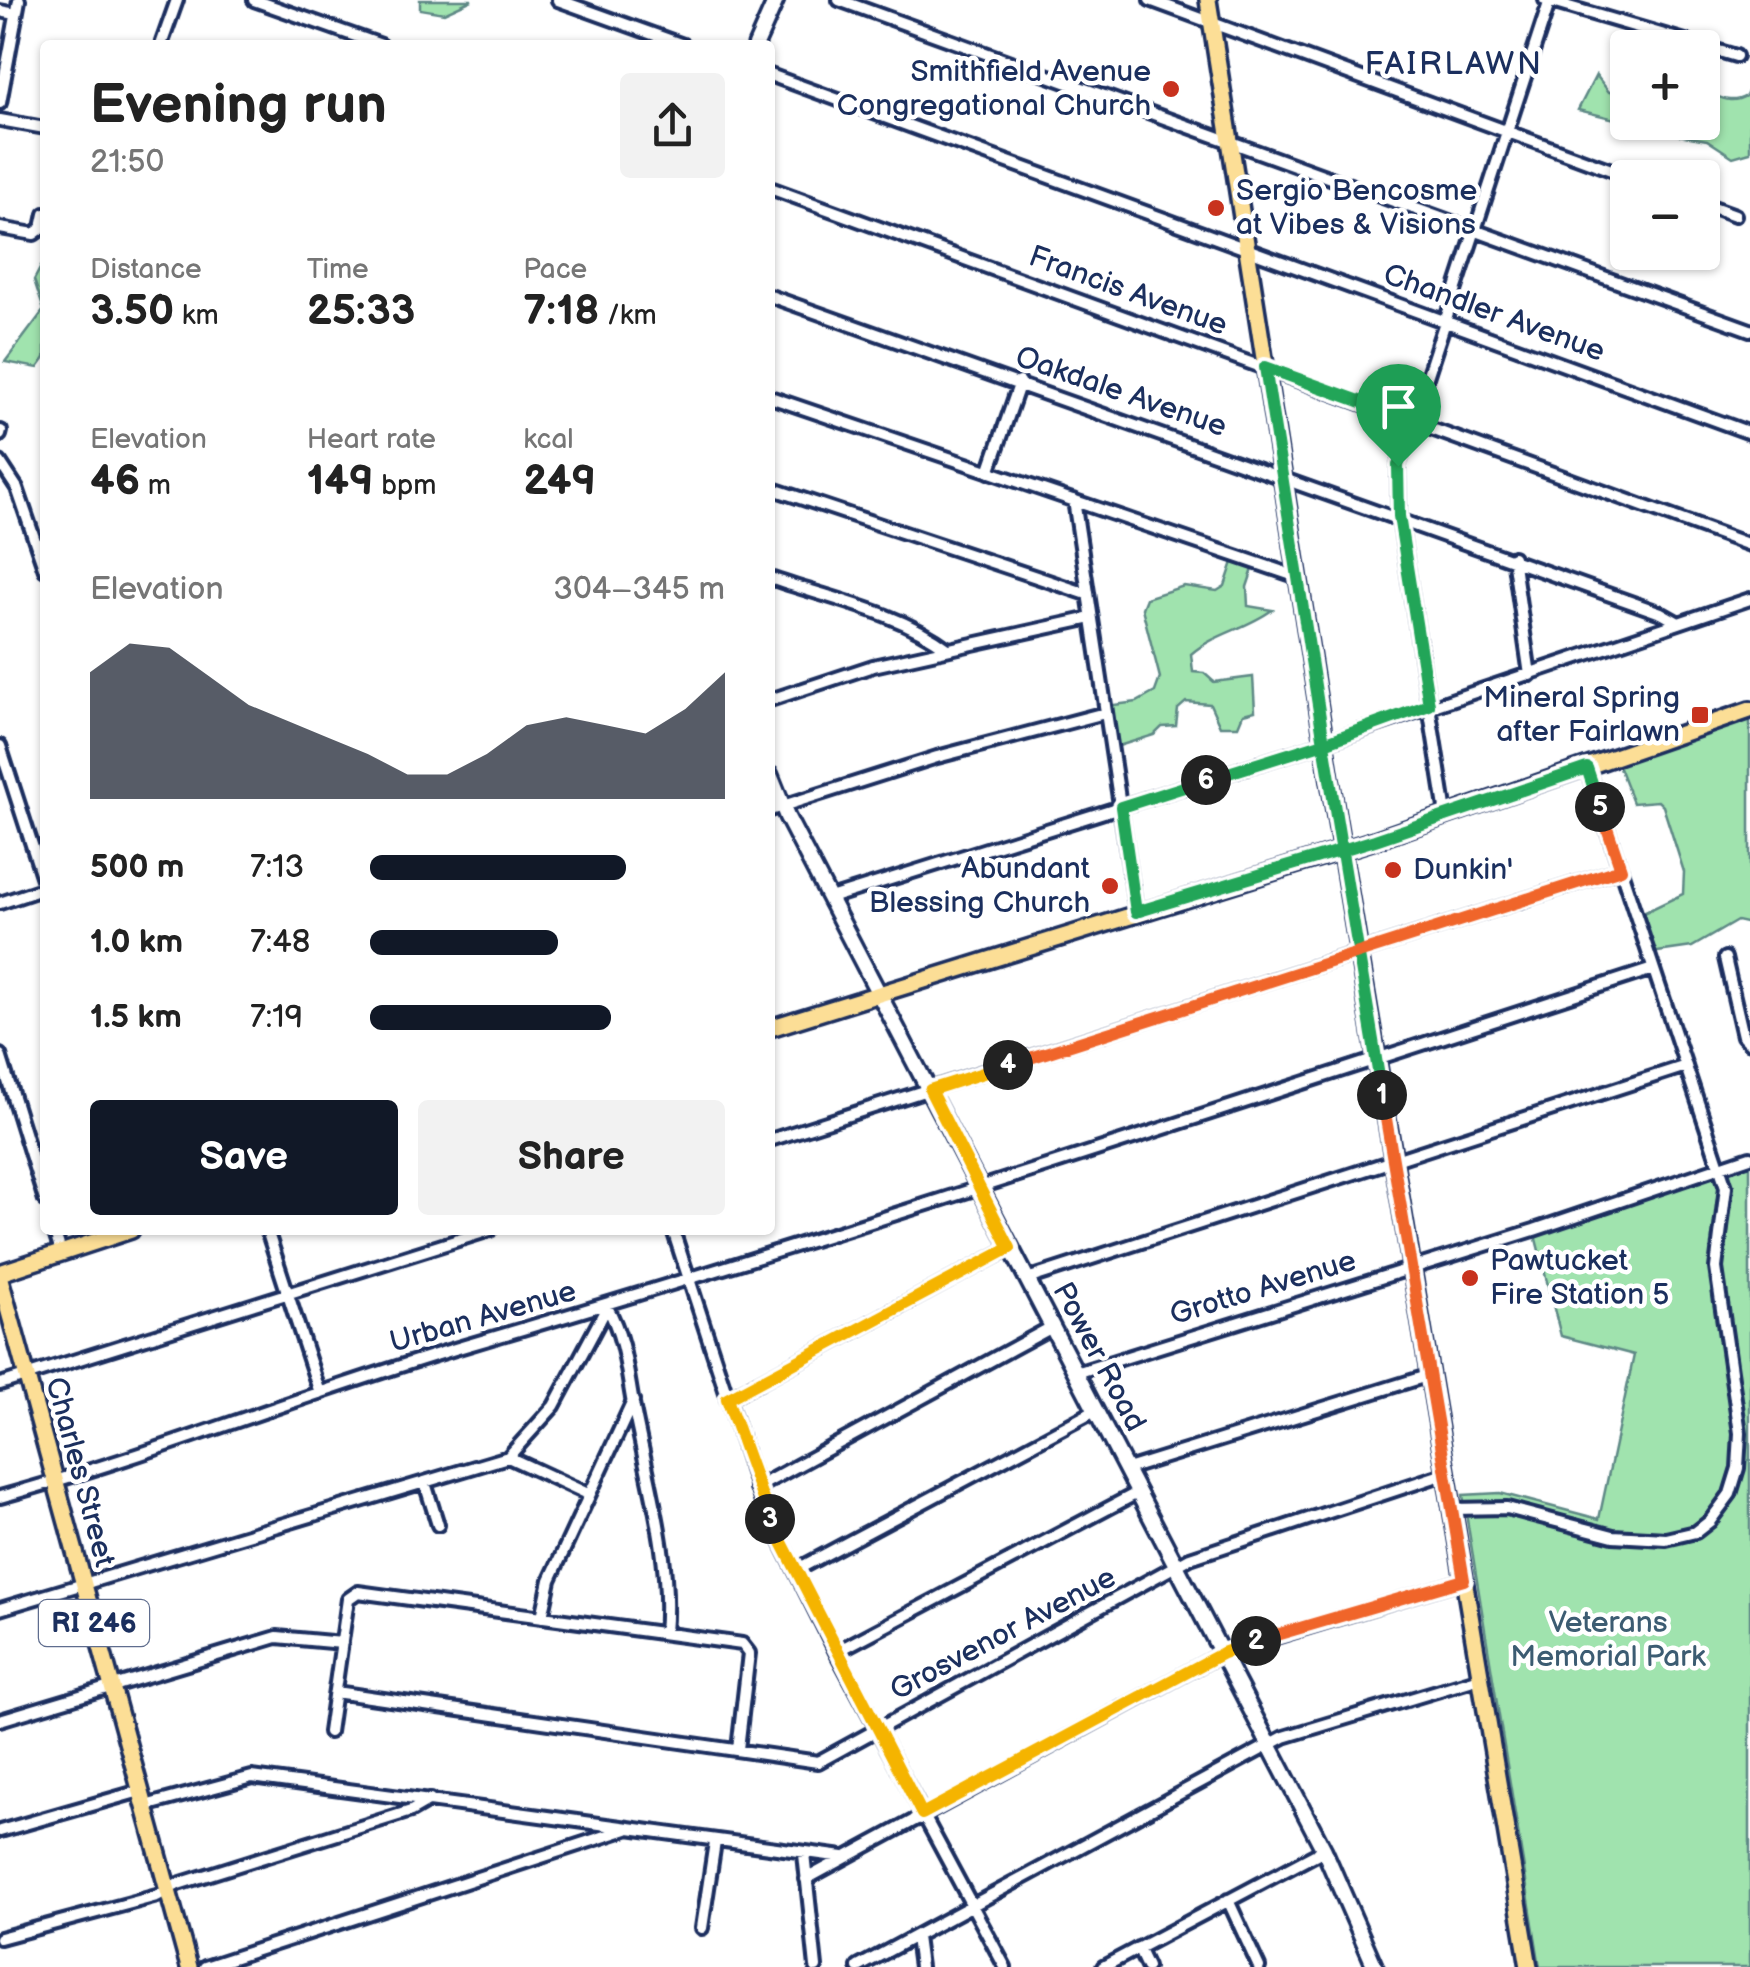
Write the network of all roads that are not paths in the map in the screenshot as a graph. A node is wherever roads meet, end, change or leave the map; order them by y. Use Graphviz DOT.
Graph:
graph roads {
  1 [pos="19,0"];
  2 [pos="177,0"];
  3 [pos="254,0"];
  4 [pos="558,0"];
  5 [pos="776,0"];
  6 [pos="839,0"];
  7 [pos="1150,0"];
  8 [pos="1208,0"];
  9 [pos="1548,0"];
  10 [pos="0,10"];
  11 [pos="16,14"];
  12 [pos="1211,22"];
  13 [pos="163,40"];
  14 [pos="367,40"];
  15 [pos="669,40"];
  16 [pos="758,40"];
  17 [pos="1736,56"];
  18 [pos="775,77"];
  19 [pos="0,102"];
  20 [pos="0,120"];
  21 [pos="40,127"];
  22 [pos="1506,131"];
  23 [pos="1230,141"];
  24 [pos="1610,169"];
  25 [pos="775,190"];
  26 [pos="1720,209"];
  27 [pos="1736,215"];
  28 [pos="0,228"];
  29 [pos="40,229"];
  30 [pos="1476,230"];
  31 [pos="1246,249"];
  32 [pos="775,298"];
  33 [pos="1444,321"];
  34 [pos="1750,330"];
  35 [pos="1265,367"];
  36 [pos="1020,382"];
  37 [pos="775,399"];
  38 [pos="1412,420"];
  39 [pos="1750,433"];
  40 [pos="0,462"];
  41 [pos="989,472"];
  42 [pos="1283,476"];
  43 [pos="775,490"];
  44 [pos="1074,500"];
  45 [pos="1399,516"];
  46 [pos="1750,545"];
  47 [pos="40,549"];
  48 [pos="1513,557"];
  49 [pos="1298,577"];
  50 [pos="775,580"];
  51 [pos="1087,594"];
  52 [pos="1750,598"];
  53 [pos="1091,618"];
  54 [pos="1678,622"];
  55 [pos="948,649"];
  56 [pos="1530,675"];
  57 [pos="775,698"];
  58 [pos="1429,705"];
  59 [pos="1750,710"];
  60 [pos="1105,712"];
  61 [pos="1324,743"];
  62 [pos="0,746"];
  63 [pos="1587,768"];
  64 [pos="1121,807"];
  65 [pos="776,808"];
  66 [pos="1446,814"];
  67 [pos="1342,851"];
  68 [pos="1621,869"];
  69 [pos="40,871"];
  70 [pos="40,889"];
  71 [pos="830,898"];
  72 [pos="0,903"];
  73 [pos="1136,912"];
  74 [pos="1359,954"];
  75 [pos="1725,958"];
  76 [pos="1653,968"];
  77 [pos="880,993"];
  78 [pos="775,1026"];
  79 [pos="1750,1043"];
  80 [pos="0,1055"];
  81 [pos="1376,1060"];
  82 [pos="1686,1066"];
  83 [pos="930,1090"];
  84 [pos="775,1138"];
  85 [pos="1750,1156"];
  86 [pos="1394,1164"];
  87 [pos="1721,1166"];
  88 [pos="40,1184"];
  89 [pos="980,1187"];
  90 [pos="56,1235"];
  91 [pos="115,1235"];
  92 [pos="269,1235"];
  93 [pos="474,1235"];
  94 [pos="675,1235"];
  95 [pos="1010,1248"];
  96 [pos="61,1252"];
  97 [pos="1411,1268"];
  98 [pos="0,1276"];
  99 [pos="1027,1279"];
  100 [pos="689,1280"];
  101 [pos="288,1293"];
  102 [pos="606,1307"];
  103 [pos="1052,1327"];
  104 [pos="1076,1372"];
  105 [pos="1430,1375"];
  106 [pos="26,1377"];
  107 [pos="0,1384"];
  108 [pos="320,1393"];
  109 [pos="727,1399"];
  110 [pos="633,1401"];
  111 [pos="1095,1411"];
  112 [pos="508,1457"];
  113 [pos="1127,1469"];
  114 [pos="1447,1473"];
  115 [pos="54,1482"];
  116 [pos="425,1483"];
  117 [pos="756,1488"];
  118 [pos="1139,1492"];
  119 [pos="588,1494"];
  120 [pos="0,1497"];
  121 [pos="1453,1509"];
  122 [pos="438,1526"];
  123 [pos="1176,1567"];
  124 [pos="796,1570"];
  125 [pos="1464,1580"];
  126 [pos="84,1586"];
  127 [pos="0,1609"];
  128 [pos="542,1617"];
  129 [pos="666,1633"];
  130 [pos="342,1643"];
  131 [pos="836,1652"];
  132 [pos="1223,1653"];
  133 [pos="1480,1678"];
  134 [pos="112,1688"];
  135 [pos="335,1692"];
  136 [pos="0,1720"];
  137 [pos="878,1730"];
  138 [pos="329,1732"];
  139 [pos="1270,1745"];
  140 [pos="738,1749"];
  141 [pos="143,1799"];
  142 [pos="430,1800"];
  143 [pos="922,1814"];
  144 [pos="628,1829"];
  145 [pos="0,1831"];
  146 [pos="715,1842"];
  147 [pos="1324,1850"];
  148 [pos="804,1854"];
  149 [pos="844,1858"];
  150 [pos="806,1879"];
  151 [pos="168,1890"];
  152 [pos="1228,1900"];
  153 [pos="972,1907"];
  154 [pos="702,1928"];
  155 [pos="916,1936"];
  156 [pos="0,1938"];
  157 [pos="1138,1948"];
  158 [pos="189,1967"];
  159 [pos="205,1967"];
  160 [pos="816,1967"];
  161 [pos="858,1967"];
  162 [pos="920,1967"];
  163 [pos="1005,1967"];
  164 [pos="1102,1967"];
  165 [pos="1147,1967"];
  166 [pos="1259,1967"];
  167 [pos="1374,1967"];
  168 [pos="1529,1967"];
  1 -- 11 [label="street"];
  2 -- 13 [label="street"];
  3 -- 14 [label="street"];
  4 -- 15 [label="street"];
  5 -- 16 [label="main road"];
  6 -- 23 [label="street"];
  7 -- 12 [label="street"];
  8 -- 12 [label="main road"];
  9 -- 17 [label="street"];
  9 -- 22 [label="street"];
  10 -- 11 [label="street"];
  11 -- 19 [label="street"];
  12 -- 22 [label="street"];
  12 -- 23 [label="main road"];
  18 -- 31 [label="street, Chandler Avenue"];
  20 -- 21 [label="street"];
  22 -- 24 [label="street"];
  22 -- 30 [label="street"];
  23 -- 30 [label="street"];
  23 -- 31 [label="main road"];
  25 -- 35 [label="street, Francis Avenue"];
  26 -- 27 [label="street"];
  28 -- 29 [label="street"];
  30 -- 33 [label="street"];
  30 -- 34 [label="street"];
  31 -- 33 [label="street, Chandler Avenue"];
  31 -- 35 [label="main road"];
  32 -- 36 [label="street, Oakdale Avenue"];
  33 -- 38 [label="street"];
  33 -- 39 [label="street, Chandler Avenue"];
  35 -- 38 [label="street, Francis Avenue"];
  35 -- 42 [label="main road"];
  36 -- 41 [label="street"];
  36 -- 42 [label="street, Oakdale Avenue"];
  37 -- 41 [label="street"];
  38 -- 45 [label="street"];
  38 -- 46 [label="street, Francis Avenue"];
  40 -- 47 [label="street"];
  41 -- 44 [label="street"];
  42 -- 45 [label="street, Oakdale Avenue"];
  42 -- 49 [label="main road"];
  43 -- 51 [label="street"];
  44 -- 49 [label="street"];
  44 -- 51 [label="street"];
  45 -- 48 [label="street, Oakdale Avenue"];
  45 -- 58 [label="street"];
  48 -- 54 [label="street, Oakdale Avenue"];
  48 -- 56 [label="street"];
  49 -- 61 [label="main road"];
  50 -- 55 [label="street"];
  51 -- 53 [label="street"];
  52 -- 54 [label="street"];
  53 -- 55 [label="street"];
  53 -- 60 [label="street"];
  54 -- 56 [label="street"];
  55 -- 57 [label="street"];
  56 -- 58 [label="street"];
  58 -- 61 [label="street"];
  58 -- 66 [label="street"];
  59 -- 63 [label="main road"];
  60 -- 64 [label="street"];
  60 -- 65 [label="street"];
  61 -- 64 [label="street"];
  61 -- 67 [label="main road"];
  62 -- 69 [label="street"];
  63 -- 66 [label="main road"];
  63 -- 68 [label="street"];
  64 -- 71 [label="street"];
  64 -- 73 [label="street"];
  65 -- 71 [label="main road, Power Road"];
  66 -- 67 [label="main road"];
  67 -- 73 [label="main road"];
  67 -- 74 [label="main road"];
  68 -- 74 [label="street"];
  68 -- 76 [label="street"];
  70 -- 72 [label="street"];
  71 -- 77 [label="main road, Power Road"];
  73 -- 77 [label="main road"];
  74 -- 81 [label="main road"];
  74 -- 83 [label="street"];
  75 -- 79 [label="street"];
  76 -- 81 [label="street, Urban Avenue"];
  76 -- 82 [label="street"];
  77 -- 78 [label="main road"];
  77 -- 83 [label="main road, Power Road"];
  80 -- 88 [label="street"];
  81 -- 86 [label="main road"];
  81 -- 89 [label="street, Urban Avenue"];
  82 -- 86 [label="street"];
  82 -- 87 [label="street"];
  83 -- 84 [label="street"];
  83 -- 89 [label="main road, Power Road"];
  85 -- 87 [label="street, Grotto Avenue"];
  86 -- 97 [label="main road"];
  86 -- 99 [label="street"];
  87 -- 97 [label="street, Grotto Avenue"];
  87 -- 121 [label="street"];
  89 -- 95 [label="main road, Power Road"];
  89 -- 100 [label="street, Urban Avenue"];
  90 -- 96 [label="street"];
  91 -- 96 [label="main road"];
  92 -- 101 [label="street"];
  93 -- 101 [label="street"];
  94 -- 100 [label="street"];
  95 -- 99 [label="main road, Power Road"];
  95 -- 109 [label="street"];
  96 -- 98 [label="main road"];
  97 -- 104 [label="street, Grotto Avenue"];
  97 -- 105 [label="main road"];
  98 -- 106 [label="main road, Charles Street / RI 246"];
  99 -- 103 [label="main road, Power Road"];
  100 -- 102 [label="street, Urban Avenue"];
  100 -- 109 [label="street"];
  101 -- 106 [label="street"];
  101 -- 108 [label="street"];
  102 -- 108 [label="street, Urban Avenue"];
  102 -- 110 [label="street"];
  102 -- 112 [label="street"];
  103 -- 104 [label="main road, Power Road"];
  103 -- 117 [label="street"];
  104 -- 111 [label="main road, Power Road"];
  105 -- 113 [label="street"];
  105 -- 114 [label="main road"];
  106 -- 107 [label="street"];
  106 -- 115 [label="main road, Charles Street / RI 246"];
  108 -- 115 [label="street, Urban Avenue"];
  109 -- 117 [label="street"];
  110 -- 119 [label="street"];
  110 -- 129 [label="street"];
  111 -- 113 [label="main road, Power Road"];
  111 -- 124 [label="street"];
  112 -- 116 [label="street"];
  112 -- 119 [label="street"];
  113 -- 118 [label="main road, Power Road"];
  114 -- 121 [label="main road"];
  114 -- 123 [label="street, Grosvenor Avenue"];
  115 -- 120 [label="street, Urban Avenue"];
  115 -- 126 [label="main road, Charles Street / RI 246"];
  116 -- 122 [label="street"];
  116 -- 126 [label="street"];
  117 -- 124 [label="street"];
  118 -- 123 [label="main road, Power Road"];
  118 -- 131 [label="street"];
  119 -- 128 [label="street"];
  121 -- 125 [label="main road"];
  123 -- 132 [label="main road, Power Road"];
  123 -- 137 [label="street, Grosvenor Avenue"];
  124 -- 131 [label="street"];
  125 -- 132 [label="street"];
  125 -- 133 [label="main road"];
  126 -- 127 [label="street"];
  126 -- 134 [label="main road, Charles Street / RI 246"];
  128 -- 129 [label="street"];
  128 -- 130 [label="street"];
  129 -- 140 [label="street"];
  130 -- 134 [label="street"];
  130 -- 135 [label="street"];
  131 -- 137 [label="street"];
  132 -- 139 [label="main road, Power Road"];
  132 -- 143 [label="street"];
  133 -- 139 [label="street"];
  133 -- 168 [label="main road"];
  134 -- 136 [label="street"];
  134 -- 141 [label="main road, Charles Street / RI 246"];
  135 -- 138 [label="street"];
  135 -- 140 [label="street, Grosvenor Avenue"];
  137 -- 140 [label="street, Grosvenor Avenue"];
  137 -- 143 [label="street"];
  139 -- 147 [label="main road, Power Road"];
  139 -- 153 [label="street"];
  141 -- 142 [label="street"];
  141 -- 145 [label="street"];
  141 -- 151 [label="main road, Charles Street / RI 246"];
  142 -- 144 [label="street"];
  142 -- 151 [label="street"];
  143 -- 149 [label="street"];
  143 -- 153 [label="street"];
  144 -- 146 [label="street"];
  144 -- 159 [label="street"];
  146 -- 148 [label="street"];
  146 -- 154 [label="street"];
  147 -- 152 [label="street"];
  147 -- 167 [label="main road, Power Road"];
  148 -- 149 [label="street"];
  148 -- 150 [label="street"];
  149 -- 150 [label="street"];
  150 -- 160 [label="street"];
  151 -- 156 [label="street"];
  151 -- 158 [label="main road, Charles Street / RI 246"];
  152 -- 157 [label="street"];
  152 -- 166 [label="street"];
  153 -- 155 [label="street"];
  153 -- 163 [label="street"];
  155 -- 161 [label="street"];
  155 -- 162 [label="street"];
  157 -- 164 [label="street"];
  157 -- 165 [label="street"];
}
